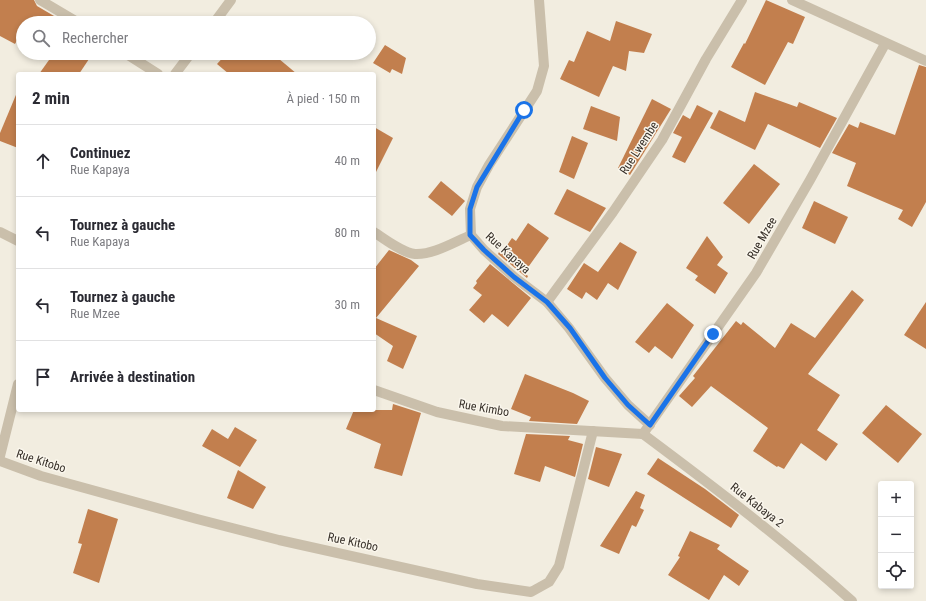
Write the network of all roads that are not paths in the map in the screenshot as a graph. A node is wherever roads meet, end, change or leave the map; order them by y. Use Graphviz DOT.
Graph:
graph roads {
  1 [pos="40,0"];
  2 [pos="232,0"];
  3 [pos="539,0"];
  4 [pos="742,0"];
  5 [pos="792,0"];
  6 [pos="67,16"];
  7 [pos="219,16"];
  8 [pos="885,44"];
  9 [pos="136,60"];
  10 [pos="186,60"];
  11 [pos="926,62"];
  12 [pos="155,72"];
  13 [pos="177,72"];
  14 [pos="0,232"];
  15 [pos="376,233"];
  16 [pos="470,235"];
  17 [pos="16,240"];
  18 [pos="547,302"];
  19 [pos="376,391"];
  20 [pos="16,392"];
  21 [pos="650,425"];
  22 [pos="593,432"];
  23 [pos="643,434"];
  24 [pos="0,456"];
  25 [pos="0,461"];
  26 [pos="852,601"];
  1 -- 6 [label="street"];
  2 -- 7 [label="street"];
  3 -- 16 [label="street, Rue Kapaya"];
  4 -- 18 [label="street, Rue Lwembe"];
  5 -- 8 [label="street"];
  8 -- 11 [label="street"];
  8 -- 21 [label="street, Rue Mzee"];
  9 -- 12 [label="street"];
  10 -- 13 [label="street"];
  14 -- 17 [label="street"];
  15 -- 16 [label="street"];
  16 -- 18 [label="street, Rue Kapaya"];
  18 -- 21 [label="street, Rue Kapaya"];
  19 -- 22 [label="street, Rue Kimbo"];
  20 -- 24 [label="street"];
  21 -- 23 [label="street, Rue Mzee"];
  22 -- 23 [label="street, Rue Kimbo"];
  22 -- 25 [label="street, Rue Kitobo"];
  23 -- 26 [label="street, Rue Kabaya 2"];
}
